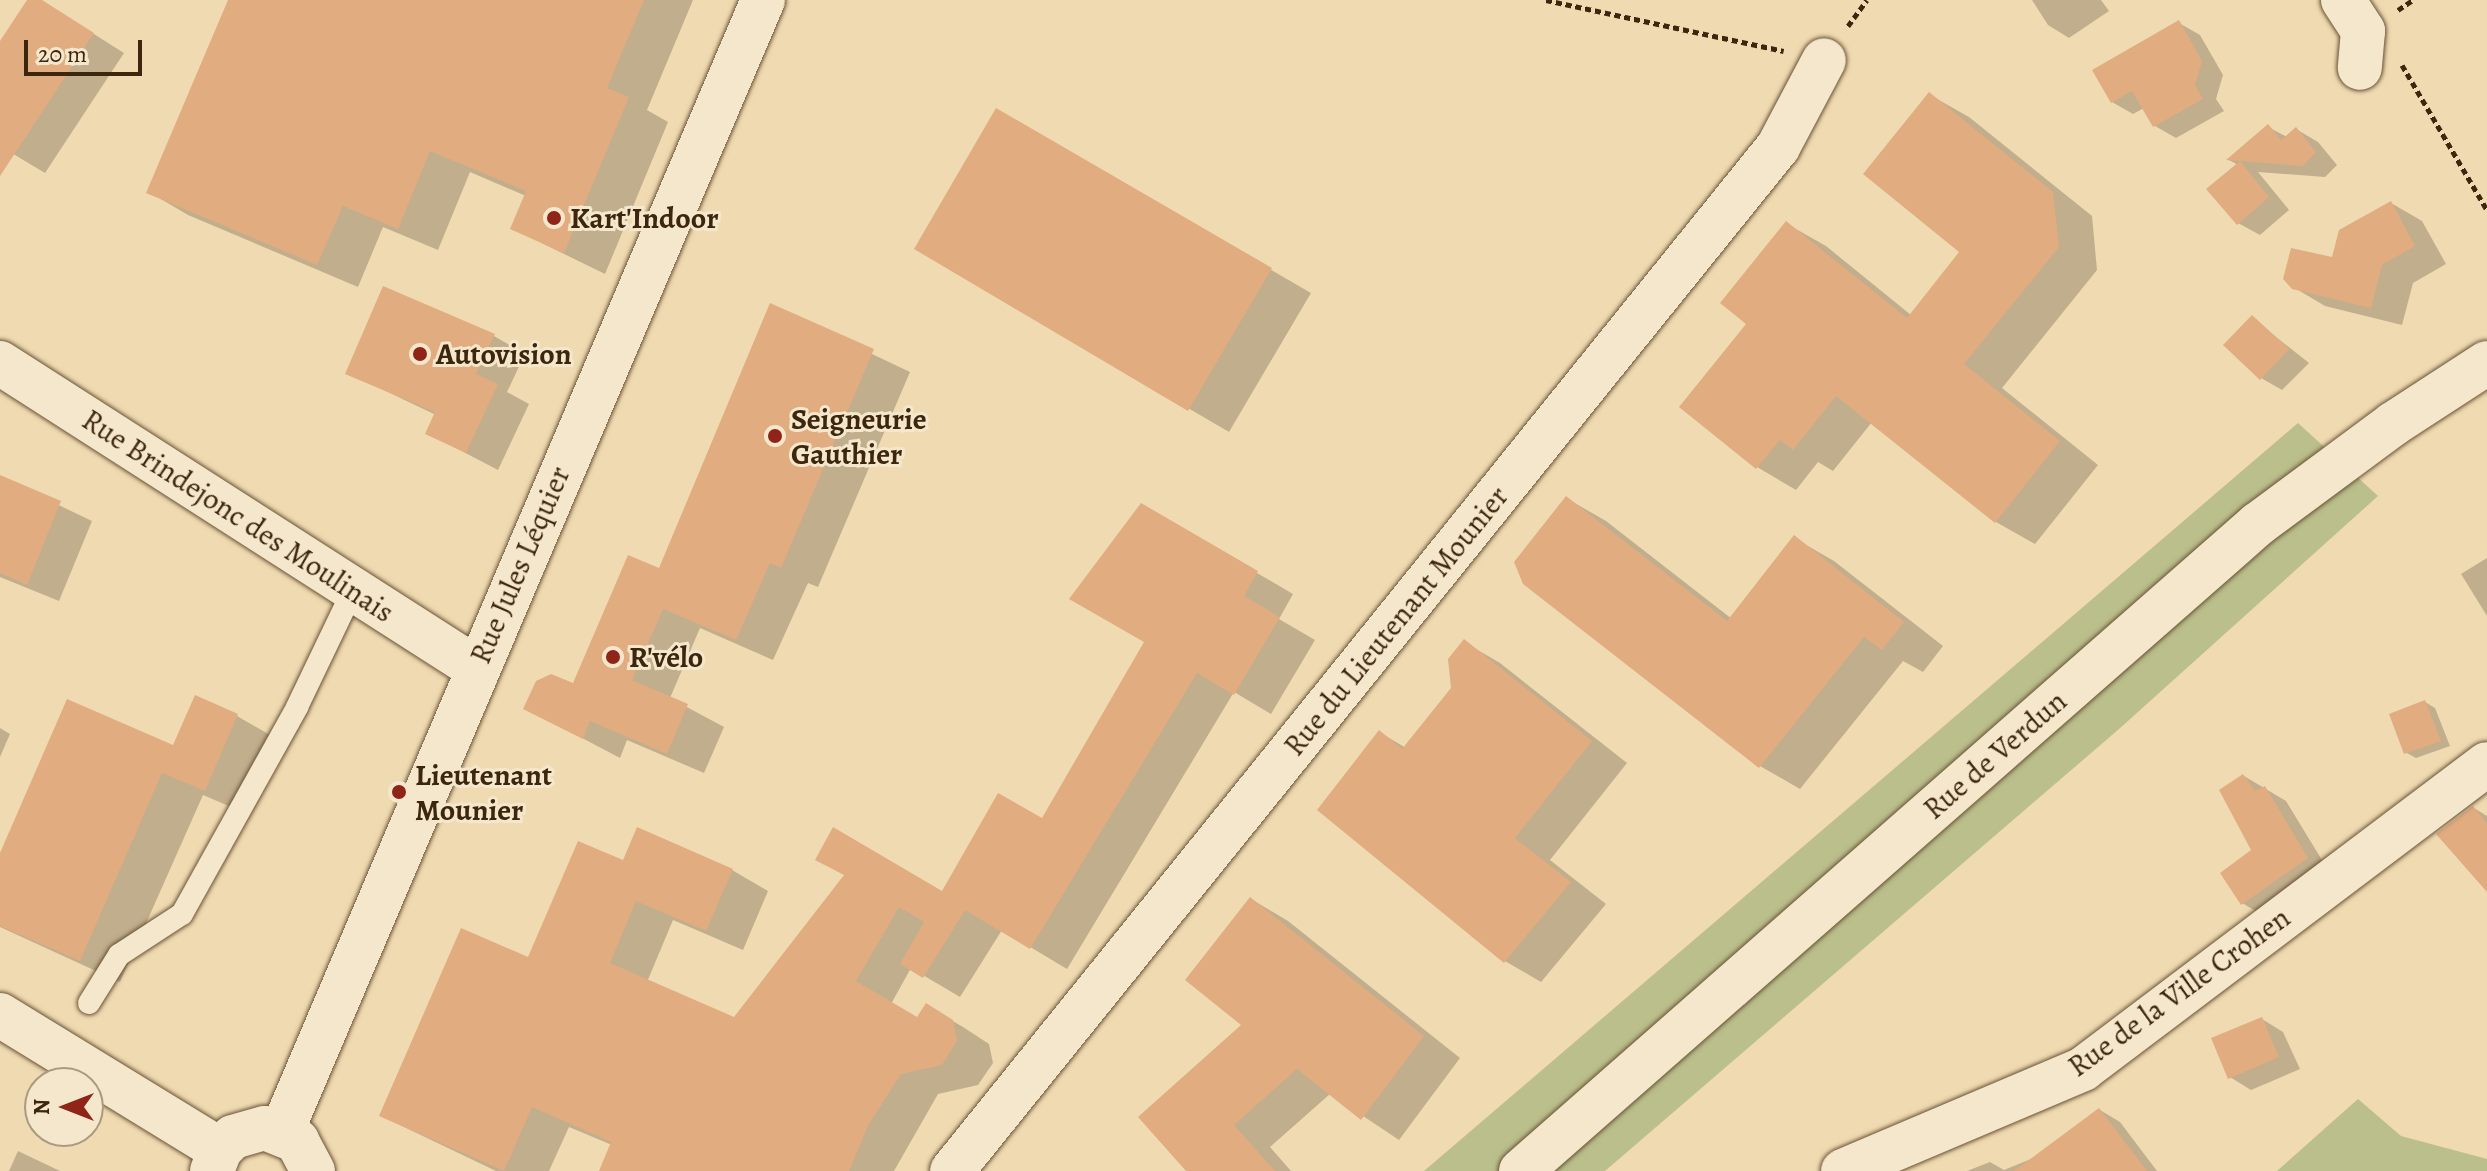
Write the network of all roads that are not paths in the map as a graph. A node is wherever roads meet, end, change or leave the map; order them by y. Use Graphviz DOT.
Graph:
graph roads {
  1 [pos="763,0"];
  2 [pos="2343,0"];
  3 [pos="1824,60"];
  4 [pos="2380,66"];
  5 [pos="0,363"];
  6 [pos="2487,363"];
  7 [pos="353,590"];
  8 [pos="476,668"];
  9 [pos="2487,764"];
  10 [pos="89,1003"];
  11 [pos="0,1015"];
  12 [pos="282,1131"];
  13 [pos="216,1160"];
  14 [pos="313,1171"];
  15 [pos="952,1171"];
  16 [pos="1521,1171"];
  17 [pos="1843,1171"];
  1 -- 8 [label="street, Rue Jules Léquier"];
  2 -- 4 [label="street"];
  3 -- 15 [label="street, Rue du Lieutenant Mounier"];
  5 -- 7 [label="street, Rue Brindejonc des Moulinais"];
  6 -- 16 [label="street, Rue de Verdun"];
  7 -- 8 [label="street, Rue Brindejonc des Moulinais"];
  7 -- 10 [label="lane"];
  8 -- 12 [label="street, Rue Jules Léquier"];
  9 -- 17 [label="street, Rue de la Ville Crohen"];
  11 -- 13 [label="street"];
  12 -- 13 [label="street"];
  12 -- 14 [label="street"];
}
